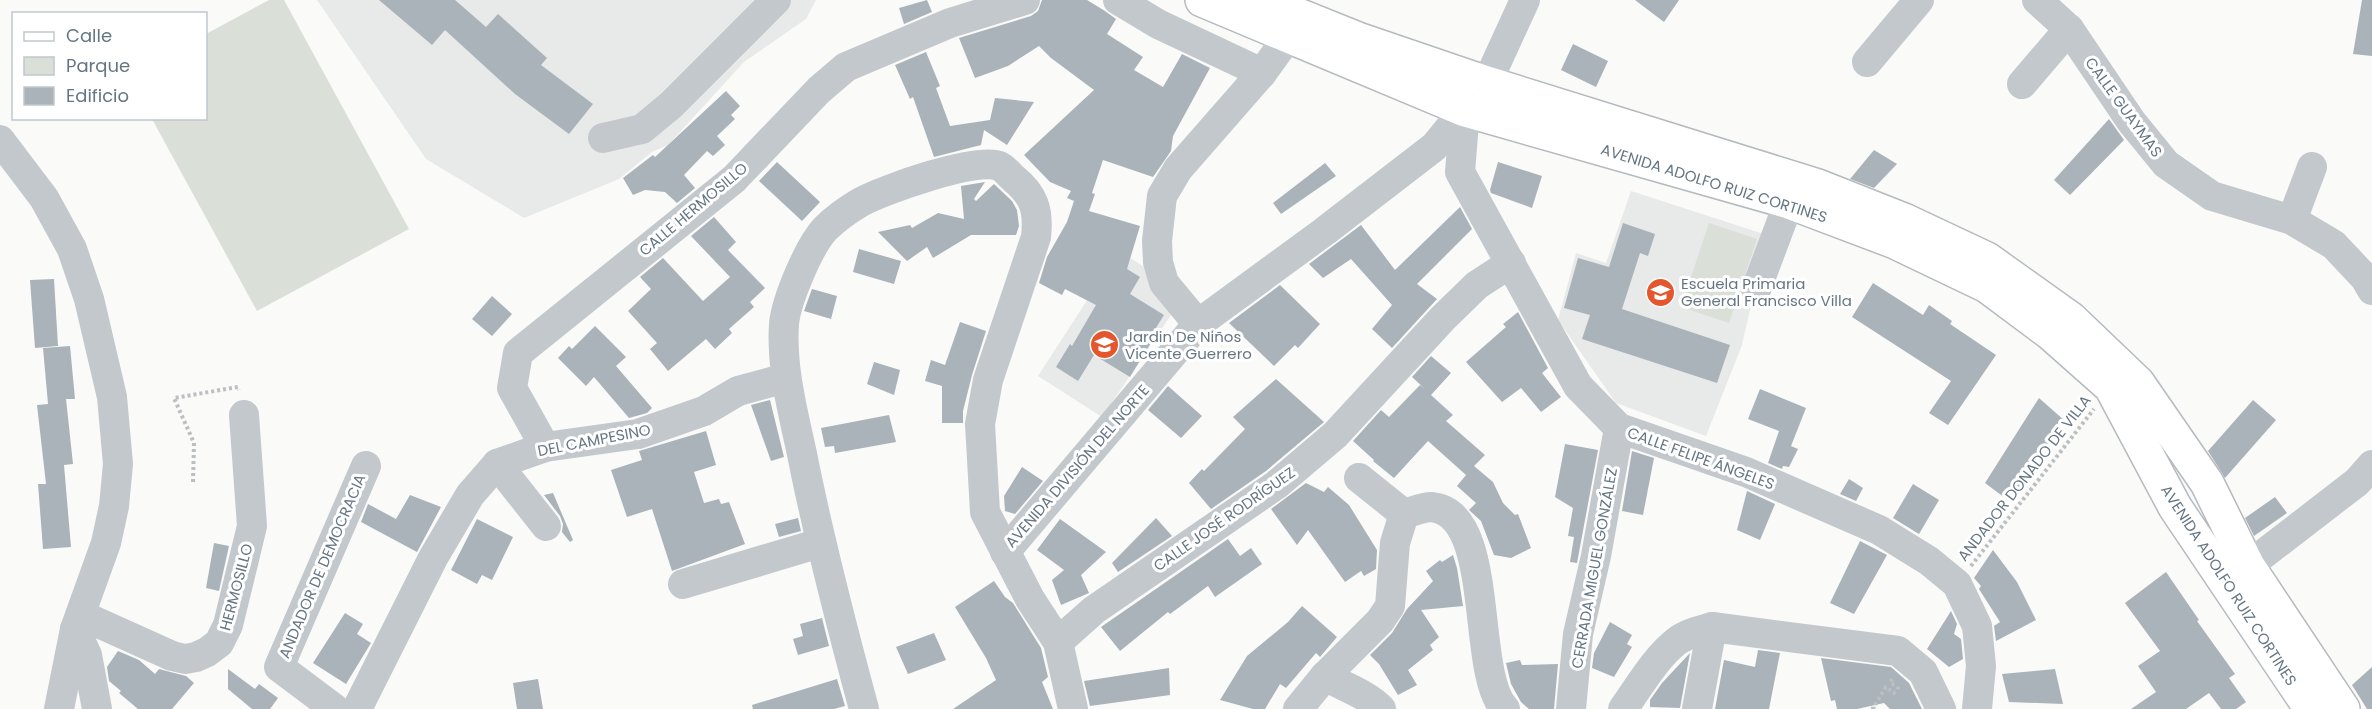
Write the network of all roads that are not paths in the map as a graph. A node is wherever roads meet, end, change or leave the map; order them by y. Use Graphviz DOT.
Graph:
graph roads {
  1 [pos="776,0"];
  2 [pos="1025,0"];
  3 [pos="1118,0"];
  4 [pos="1202,0"];
  5 [pos="1261,0"];
  6 [pos="1525,0"];
  7 [pos="1919,0"];
  8 [pos="2037,0"];
  9 [pos="2068,29"];
  10 [pos="1288,37"];
  11 [pos="1354,51"];
  12 [pos="1867,62"];
  13 [pos="1262,73"];
  14 [pos="1487,83"];
  15 [pos="2022,84"];
  16 [pos="1465,110"];
  17 [pos="603,138"];
  18 [pos="0,140"];
  19 [pos="2312,167"];
  20 [pos="1789,202"];
  21 [pos="2292,220"];
  22 [pos="1511,263"];
  23 [pos="1756,290"];
  24 [pos="2372,290"];
  25 [pos="1198,324"];
  26 [pos="786,378"];
  27 [pos="244,415"];
  28 [pos="1619,428"];
  29 [pos="545,447"];
  30 [pos="497,464"];
  31 [pos="2372,465"];
  32 [pos="366,466"];
  33 [pos="1359,478"];
  34 [pos="1404,514"];
  35 [pos="546,526"];
  36 [pos="820,543"];
  37 [pos="1005,552"];
  38 [pos="2248,566"];
  39 [pos="683,584"];
  40 [pos="78,622"];
  41 [pos="1712,627"];
  42 [pos="1059,642"];
  43 [pos="1325,676"];
  44 [pos="59,709"];
  45 [pos="97,709"];
  46 [pos="335,709"];
  47 [pos="357,709"];
  48 [pos="864,709"];
  49 [pos="1073,709"];
  50 [pos="1298,709"];
  51 [pos="1381,709"];
  52 [pos="1505,709"];
  53 [pos="1570,709"];
  54 [pos="1623,709"];
  55 [pos="1697,709"];
  56 [pos="1941,709"];
  57 [pos="1977,709"];
  58 [pos="2311,709"];
  59 [pos="2343,709"];
  1 -- 17 [label="street"];
  2 -- 29 [label="street, CALLE HERMOSILLO"];
  3 -- 13 [label="street"];
  4 -- 10 [label="main road, AVENIDA ADOLFO RUIZ CORTINES"];
  5 -- 11 [label="main road, AVENIDA ADOLFO RUIZ CORTINES"];
  6 -- 14 [label="street, AVENIDA DIVISIÓN DEL NORTE"];
  7 -- 12 [label="street"];
  8 -- 9 [label="street, CALLE GUAYMAS"];
  9 -- 15 [label="street"];
  9 -- 21 [label="street, CALLE GUAYMAS"];
  10 -- 11 [label="main road, AVENIDA ADOLFO RUIZ CORTINES"];
  10 -- 13 [label="street"];
  11 -- 14 [label="main road, AVENIDA ADOLFO RUIZ CORTINES"];
  11 -- 16 [label="main road, AVENIDA ADOLFO RUIZ CORTINES"];
  13 -- 25 [label="street"];
  14 -- 16 [label="street, AVENIDA DIVISIÓN DEL NORTE"];
  14 -- 38 [label="main road, AVENIDA ADOLFO RUIZ CORTINES"];
  16 -- 20 [label="main road, AVENIDA ADOLFO RUIZ CORTINES"];
  16 -- 22 [label="street, CALLE FELIPE ÁNGELES"];
  16 -- 25 [label="street, AVENIDA DIVISIÓN DEL NORTE"];
  18 -- 40 [label="street"];
  19 -- 21 [label="street"];
  20 -- 23 [label="street"];
  20 -- 58 [label="main road, AVENIDA ADOLFO RUIZ CORTINES"];
  21 -- 24 [label="street, CALLE GUAYMAS"];
  22 -- 28 [label="street, CALLE FELIPE ÁNGELES"];
  22 -- 42 [label="street, CALLE JOSÉ RODRÍGUEZ"];
  25 -- 37 [label="street, AVENIDA DIVISIÓN DEL NORTE"];
  26 -- 29 [label="street, DEL CAMPESINO"];
  26 -- 36 [label="street, AVENIDA DIVISIÓN DEL NORTE"];
  26 -- 37 [label="street, AVENIDA DIVISIÓN DEL NORTE"];
  27 -- 40 [label="street, HERMOSILLO"];
  28 -- 53 [label="street, CERRADA MIGUEL GONZÁLEZ"];
  28 -- 57 [label="street, CALLE FELIPE ÁNGELES"];
  29 -- 30 [label="street, DEL CAMPESINO"];
  30 -- 35 [label="street"];
  30 -- 47 [label="street, DEL CAMPESINO"];
  31 -- 38 [label="street"];
  32 -- 46 [label="street, ANDADOR DE DEMOCRACIA"];
  33 -- 34 [label="street"];
  34 -- 43 [label="street"];
  34 -- 52 [label="street"];
  36 -- 39 [label="street"];
  36 -- 48 [label="street, AVENIDA DIVISIÓN DEL NORTE"];
  37 -- 42 [label="street"];
  38 -- 59 [label="main road, AVENIDA ADOLFO RUIZ CORTINES"];
  40 -- 44 [label="street"];
  40 -- 45 [label="street"];
  41 -- 54 [label="street"];
  41 -- 55 [label="street"];
  41 -- 56 [label="street"];
  42 -- 49 [label="street"];
  43 -- 50 [label="street"];
  43 -- 51 [label="street"];
}
